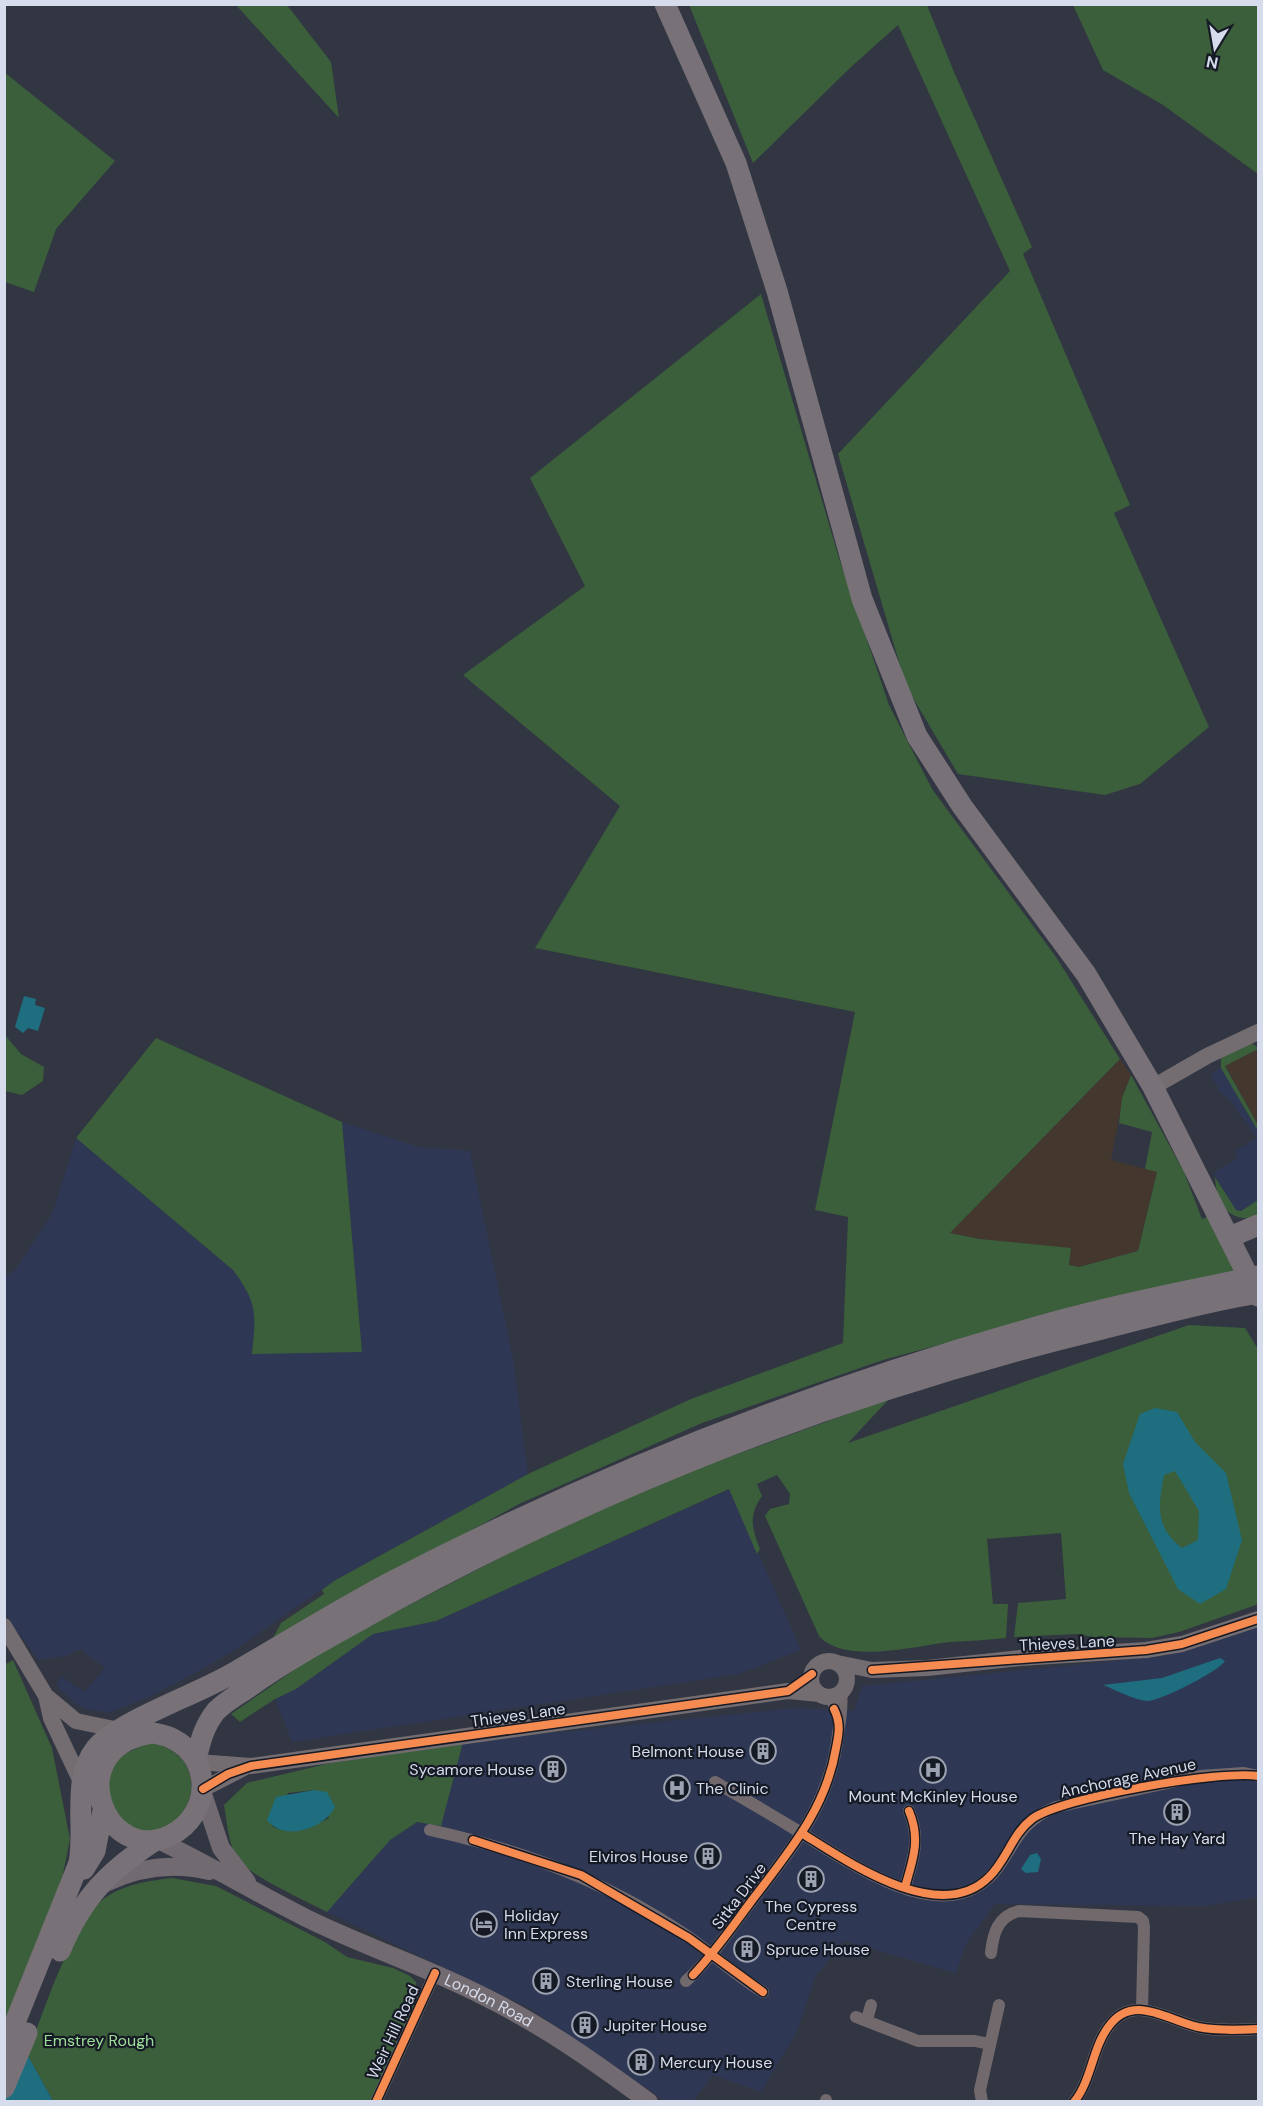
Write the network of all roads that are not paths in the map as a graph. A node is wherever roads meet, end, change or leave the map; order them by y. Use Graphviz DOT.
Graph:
graph roads {
  1 [pos="665,4"];
  2 [pos="1258,1032"];
  3 [pos="1153,1087"];
  4 [pos="1258,1226"];
  5 [pos="1230,1237"];
  6 [pos="1258,1276"];
  7 [pos="1258,1294"];
  8 [pos="1258,1619"];
  9 [pos="4,1626"];
  10 [pos="837,1663"];
  11 [pos="872,1671"];
  12 [pos="812,1674"];
  13 [pos="788,1691"];
  14 [pos="835,1691"];
  15 [pos="46,1696"];
  16 [pos="119,1730"];
  17 [pos="148,1734"];
  18 [pos="197,1761"];
  19 [pos="250,1766"];
  20 [pos="1258,1776"];
  21 [pos="715,1782"];
  22 [pos="82,1784"];
  23 [pos="203,1790"];
  24 [pos="103,1810"];
  25 [pos="909,1811"];
  26 [pos="430,1830"];
  27 [pos="803,1834"];
  28 [pos="157,1840"];
  29 [pos="228,1876"];
  30 [pos="74,1881"];
  31 [pos="905,1887"];
  32 [pos="251,1888"];
  33 [pos="94,1889"];
  34 [pos="995,1946"];
  35 [pos="712,1955"];
  36 [pos="45,1969"];
  37 [pos="435,1973"];
  38 [pos="686,1981"];
  39 [pos="763,1992"];
  40 [pos="871,2005"];
  41 [pos="999,2005"];
  42 [pos="1142,2009"];
  43 [pos="1258,2029"];
  44 [pos="989,2044"];
  45 [pos="4,2050"];
  46 [pos="4,2088"];
  47 [pos="376,2102"];
  48 [pos="649,2102"];
  49 [pos="982,2102"];
  50 [pos="1074,2102"];
  1 -- 3 [label="highway"];
  2 -- 3 [label="main road"];
  3 -- 5 [label="highway"];
  4 -- 5 [label="highway"];
  5 -- 7 [label="highway, bridge"];
  6 -- 16 [label="highway"];
  7 -- 18 [label="highway"];
  8 -- 11 [label="main road, Thieves Lane"];
  9 -- 15 [label="main road"];
  10 -- 11 [label="main road"];
  10 -- 12 [label="main road"];
  10 -- 14 [label="main road"];
  11 -- 14 [label="main road"];
  12 -- 13 [label="main road"];
  12 -- 14 [label="main road"];
  13 -- 14 [label="main road"];
  13 -- 19 [label="main road, Thieves Lane"];
  14 -- 27 [label="street, Sitka Drive"];
  15 -- 16 [label="main road"];
  15 -- 22 [label="main road"];
  16 -- 17 [label="highway"];
  16 -- 22 [label="highway"];
  17 -- 18 [label="highway"];
  17 -- 24 [label="highway"];
  18 -- 19 [label="main road"];
  18 -- 23 [label="highway"];
  19 -- 23 [label="main road"];
  20 -- 31 [label="street, Anchorage Avenue"];
  21 -- 27 [label="street, Anchorage Avenue"];
  22 -- 24 [label="highway"];
  22 -- 30 [label="highway"];
  23 -- 28 [label="highway"];
  23 -- 32 [label="main road, London Road"];
  24 -- 28 [label="highway"];
  24 -- 30 [label="highway"];
  25 -- 31 [label="street"];
  26 -- 35 [label="street, Sitka Drive"];
  27 -- 31 [label="street, Anchorage Avenue"];
  27 -- 35 [label="street, Sitka Drive"];
  28 -- 29 [label="main road, London Road"];
  28 -- 33 [label="highway"];
  29 -- 32 [label="main road, London Road"];
  29 -- 33 [label="main road"];
  30 -- 36 [label="highway"];
  32 -- 37 [label="main road, London Road"];
  33 -- 36 [label="highway"];
  34 -- 42 [label="street"];
  35 -- 38 [label="street"];
  35 -- 39 [label="street"];
  36 -- 45 [label="highway"];
  36 -- 46 [label="highway"];
  37 -- 47 [label="street, Weir Hill Road"];
  37 -- 48 [label="main road, London Road"];
  40 -- 44 [label="street"];
  41 -- 44 [label="street"];
  42 -- 43 [label="street"];
  42 -- 50 [label="street"];
  44 -- 49 [label="street"];
}
